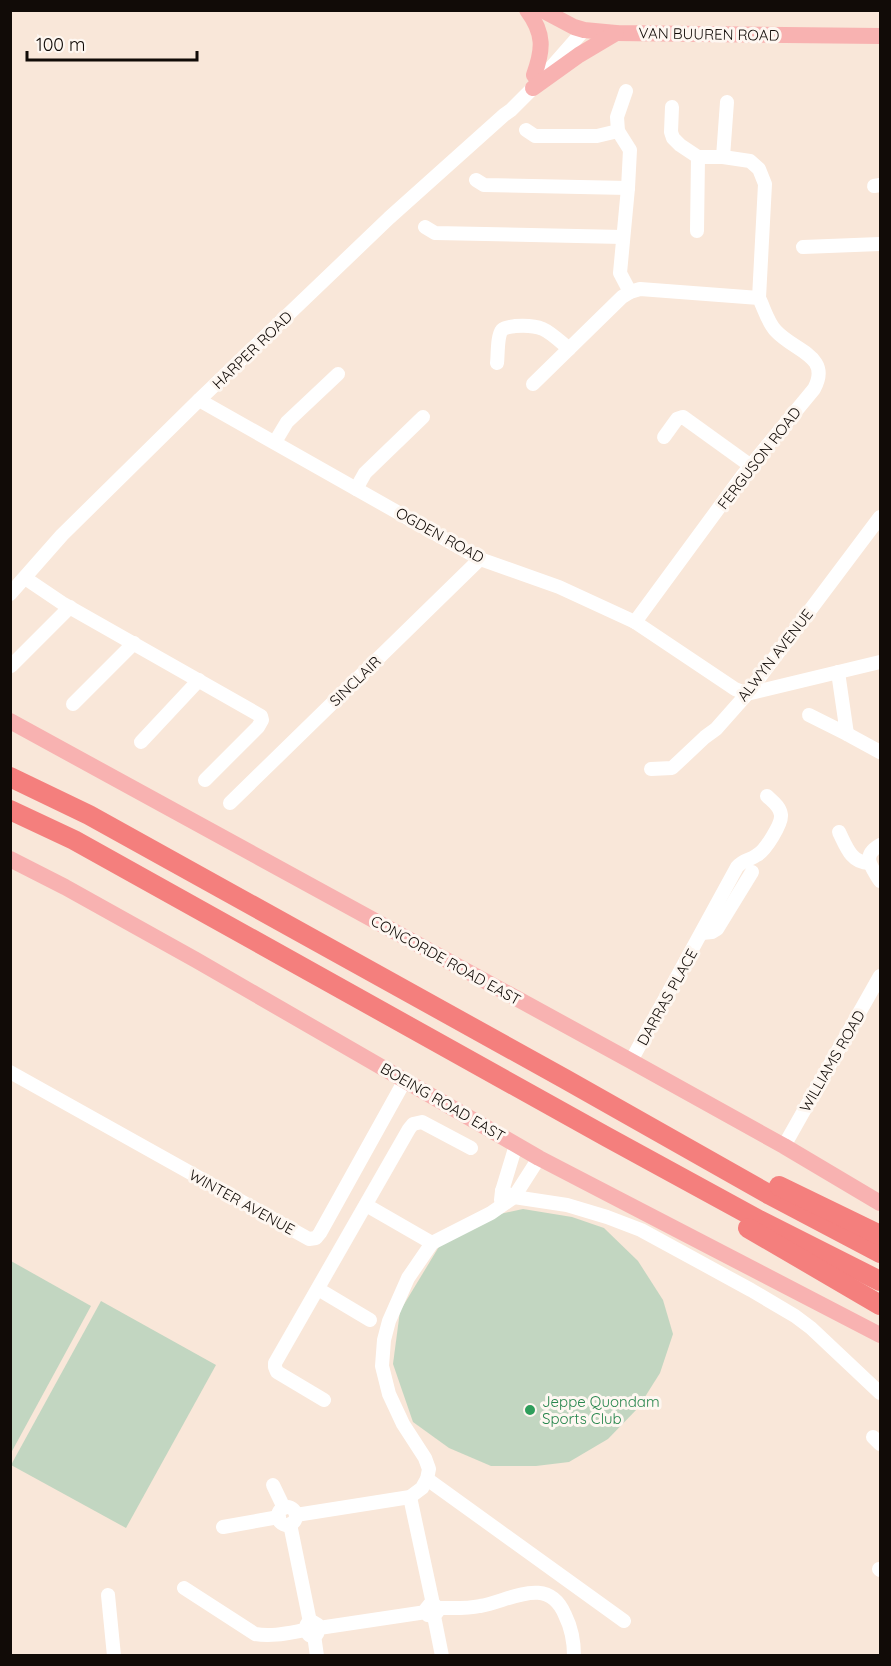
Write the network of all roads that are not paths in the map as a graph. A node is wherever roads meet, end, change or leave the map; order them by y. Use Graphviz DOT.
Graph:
graph roads {
  1 [pos="527,10"];
  2 [pos="542,10"];
  3 [pos="579,28"];
  4 [pos="616,33"];
  5 [pos="880,36"];
  6 [pos="533,82"];
  7 [pos="626,91"];
  8 [pos="727,102"];
  9 [pos="672,106"];
  10 [pos="526,130"];
  11 [pos="618,131"];
  12 [pos="698,157"];
  13 [pos="723,157"];
  14 [pos="476,180"];
  15 [pos="628,188"];
  16 [pos="425,227"];
  17 [pos="697,231"];
  18 [pos="623,237"];
  19 [pos="880,244"];
  20 [pos="803,247"];
  21 [pos="630,292"];
  22 [pos="759,298"];
  23 [pos="569,349"];
  24 [pos="497,363"];
  25 [pos="338,374"];
  26 [pos="533,384"];
  27 [pos="199,400"];
  28 [pos="423,417"];
  29 [pos="664,437"];
  30 [pos="274,442"];
  31 [pos="751,466"];
  32 [pos="356,489"];
  33 [pos="880,517"];
  34 [pos="480,559"];
  35 [pos="25,578"];
  36 [pos="10,594"];
  37 [pos="70,607"];
  38 [pos="635,622"];
  39 [pos="134,643"];
  40 [pos="880,662"];
  41 [pos="10,666"];
  42 [pos="838,672"];
  43 [pos="199,681"];
  44 [pos="747,694"];
  45 [pos="73,704"];
  46 [pos="809,715"];
  47 [pos="10,721"];
  48 [pos="847,734"];
  49 [pos="141,742"];
  50 [pos="880,752"];
  51 [pos="651,769"];
  52 [pos="10,777"];
  53 [pos="205,780"];
  54 [pos="766,796"];
  55 [pos="230,803"];
  56 [pos="10,810"];
  57 [pos="839,832"];
  58 [pos="880,845"];
  59 [pos="10,859"];
  60 [pos="870,863"];
  61 [pos="752,872"];
  62 [pos="880,881"];
  63 [pos="702,933"];
  64 [pos="880,976"];
  65 [pos="631,1061"];
  66 [pos="10,1072"];
  67 [pos="565,1079"];
  68 [pos="405,1080"];
  69 [pos="607,1137"];
  70 [pos="516,1145"];
  71 [pos="784,1146"];
  72 [pos="471,1148"];
  73 [pos="538,1158"];
  74 [pos="506,1198"];
  75 [pos="880,1203"];
  76 [pos="366,1205"];
  77 [pos="880,1235"];
  78 [pos="432,1243"];
  79 [pos="880,1253"];
  80 [pos="880,1281"];
  81 [pos="318,1289"];
  82 [pos="880,1305"];
  83 [pos="370,1320"];
  84 [pos="880,1335"];
  85 [pos="880,1393"];
  86 [pos="324,1400"];
  87 [pos="427,1479"];
  88 [pos="273,1485"];
  89 [pos="410,1497"];
  90 [pos="287,1516"];
  91 [pos="223,1527"];
  92 [pos="184,1588"];
  93 [pos="108,1595"];
  94 [pos="433,1610"];
  95 [pos="624,1621"];
  96 [pos="312,1629"];
  97 [pos="114,1656"];
  98 [pos="317,1656"];
  99 [pos="442,1656"];
  100 [pos="574,1656"];
  1 -- 6 [label="main road"];
  2 -- 3 [label="main road, VAN BUUREN ROAD"];
  3 -- 4 [label="main road, VAN BUUREN ROAD"];
  3 -- 6 [label="street, HARPER ROAD"];
  4 -- 5 [label="main road, VAN BUUREN ROAD"];
  4 -- 6 [label="main road"];
  6 -- 27 [label="street, HARPER ROAD"];
  7 -- 11 [label="street"];
  8 -- 13 [label="street"];
  9 -- 12 [label="street"];
  10 -- 11 [label="street"];
  11 -- 15 [label="street"];
  12 -- 13 [label="street"];
  12 -- 17 [label="street"];
  13 -- 22 [label="street, FERGUSON ROAD"];
  14 -- 15 [label="street"];
  15 -- 18 [label="street"];
  16 -- 18 [label="street"];
  18 -- 21 [label="street"];
  19 -- 20 [label="street"];
  21 -- 22 [label="street"];
  21 -- 23 [label="street"];
  22 -- 31 [label="street, FERGUSON ROAD"];
  23 -- 24 [label="street"];
  23 -- 26 [label="street"];
  25 -- 30 [label="street"];
  27 -- 30 [label="street, OGDEN ROAD"];
  27 -- 35 [label="street, HARPER ROAD"];
  28 -- 32 [label="street"];
  29 -- 31 [label="street"];
  30 -- 32 [label="street, OGDEN ROAD"];
  31 -- 38 [label="street, FERGUSON ROAD"];
  32 -- 34 [label="street, OGDEN ROAD"];
  33 -- 44 [label="street, ALWYN AVENUE"];
  34 -- 38 [label="street, OGDEN ROAD"];
  34 -- 55 [label="street, SINCLAIR"];
  35 -- 36 [label="street, HARPER ROAD"];
  35 -- 37 [label="street"];
  37 -- 39 [label="street"];
  37 -- 41 [label="street"];
  38 -- 44 [label="street, OGDEN ROAD"];
  39 -- 43 [label="street"];
  39 -- 45 [label="street"];
  40 -- 42 [label="street"];
  42 -- 44 [label="street"];
  42 -- 48 [label="street"];
  43 -- 49 [label="street"];
  43 -- 53 [label="street"];
  44 -- 51 [label="street, ALWYN AVENUE"];
  46 -- 48 [label="street"];
  47 -- 65 [label="main road, CONCORDE ROAD EAST"];
  48 -- 50 [label="street"];
  52 -- 67 [label="highway"];
  54 -- 63 [label="street, DARRAS PLACE"];
  56 -- 69 [label="highway"];
  57 -- 60 [label="street"];
  58 -- 60 [label="street"];
  59 -- 68 [label="main road, BOEING ROAD EAST"];
  60 -- 62 [label="street"];
  61 -- 63 [label="street"];
  63 -- 65 [label="street, DARRAS PLACE"];
  64 -- 71 [label="street, WILLIAMS ROAD"];
  65 -- 71 [label="main road, CONCORDE ROAD EAST"];
  66 -- 68 [label="street, WINTER AVENUE"];
  67 -- 77 [label="highway"];
  67 -- 79 [label="highway"];
  68 -- 70 [label="main road, BOEING ROAD EAST"];
  69 -- 80 [label="highway"];
  69 -- 82 [label="highway"];
  70 -- 73 [label="main road, BOEING ROAD EAST"];
  70 -- 74 [label="street"];
  71 -- 75 [label="main road, CONCORDE ROAD EAST"];
  72 -- 76 [label="street"];
  73 -- 74 [label="street"];
  73 -- 84 [label="main road, BOEING ROAD EAST"];
  74 -- 78 [label="street"];
  74 -- 85 [label="street"];
  76 -- 78 [label="street"];
  76 -- 81 [label="street"];
  78 -- 87 [label="street"];
  81 -- 83 [label="street"];
  81 -- 86 [label="street"];
  87 -- 89 [label="street"];
  87 -- 95 [label="street"];
  88 -- 90 [label="street"];
  89 -- 90 [label="street"];
  89 -- 94 [label="street"];
  90 -- 91 [label="street"];
  90 -- 96 [label="street"];
  92 -- 96 [label="street"];
  93 -- 97 [label="street"];
  94 -- 96 [label="street"];
  94 -- 99 [label="street"];
  94 -- 100 [label="street"];
  96 -- 98 [label="street"];
}
